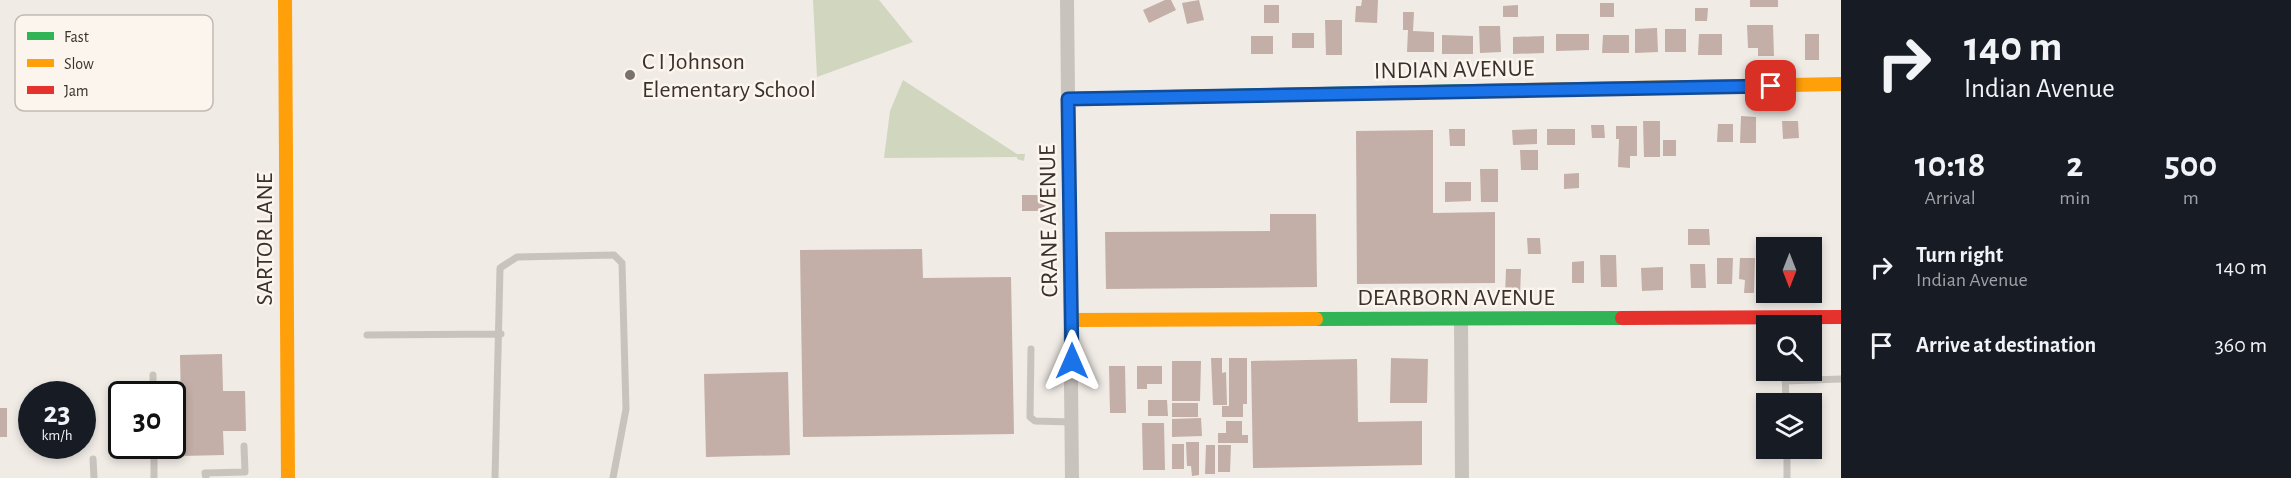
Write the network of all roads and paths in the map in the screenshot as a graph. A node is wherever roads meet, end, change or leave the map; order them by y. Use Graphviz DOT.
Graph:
graph roads {
  1 [pos="285,0"];
  2 [pos="1067,0"];
  3 [pos="1841,84"];
  4 [pos="1068,99"];
  5 [pos="1841,317"];
  6 [pos="1461,319"];
  7 [pos="1822,319"];
  8 [pos="1072,320"];
  9 [pos="1756,322"];
  10 [pos="501,334"];
  11 [pos="367,335"];
  12 [pos="1031,349"];
  13 [pos="153,375"];
  14 [pos="1822,380"];
  15 [pos="1841,380"];
  16 [pos="153,381"];
  17 [pos="1785,381"];
  18 [pos="1786,393"];
  19 [pos="1072,422"];
  20 [pos="244,446"];
  21 [pos="93,459"];
  22 [pos="154,459"];
  23 [pos="1787,459"];
  24 [pos="94,478"];
  25 [pos="154,478"];
  26 [pos="206,478"];
  27 [pos="288,478"];
  28 [pos="495,478"];
  29 [pos="614,478"];
  30 [pos="1072,478"];
  31 [pos="1462,478"];
  32 [pos="1787,478"];
  1 -- 27 [label="street, SARTOR LANE"];
  2 -- 4 [label="street, CRANE AVENUE"];
  3 -- 4 [label="street, INDIAN AVENUE"];
  4 -- 8 [label="street, CRANE AVENUE"];
  5 -- 7 [label="street, DEARBORN AVENUE"];
  6 -- 8 [label="street, DEARBORN AVENUE"];
  6 -- 9 [label="street, DEARBORN AVENUE"];
  6 -- 31 [label="street"];
  8 -- 19 [label="street, CRANE AVENUE"];
  10 -- 11 [label="lane"];
  10 -- 28 [label="lane"];
  10 -- 29 [label="lane"];
  12 -- 19 [label="lane"];
  13 -- 16 [label="lane"];
  14 -- 15 [label="lane"];
  17 -- 18 [label="lane"];
  19 -- 30 [label="street, CRANE AVENUE"];
  20 -- 26 [label="lane"];
  21 -- 24 [label="lane"];
  22 -- 25 [label="lane"];
  23 -- 32 [label="lane"];
}
